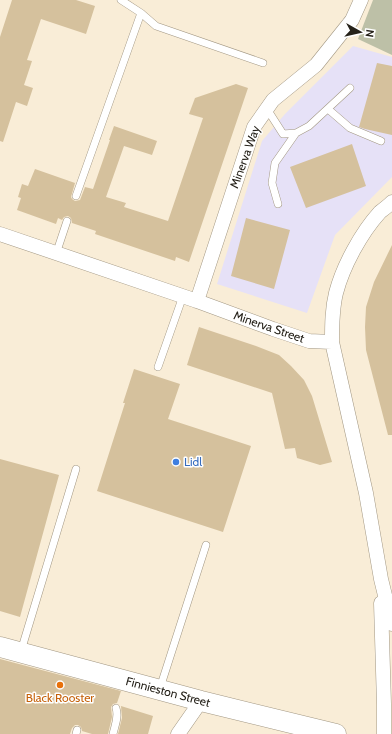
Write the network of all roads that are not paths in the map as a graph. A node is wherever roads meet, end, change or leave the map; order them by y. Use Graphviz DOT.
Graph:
graph roads {
  1 [pos="121,0"];
  2 [pos="361,0"];
  3 [pos="140,13"];
  4 [pos="263,63"];
  5 [pos="350,88"];
  6 [pos="267,109"];
  7 [pos="328,109"];
  8 [pos="296,133"];
  9 [pos="381,141"];
  10 [pos="76,196"];
  11 [pos="392,202"];
  12 [pos="278,204"];
  13 [pos="68,221"];
  14 [pos="0,234"];
  15 [pos="56,254"];
  16 [pos="183,296"];
  17 [pos="197,301"];
  18 [pos="332,342"];
  19 [pos="158,367"];
  20 [pos="76,469"];
  21 [pos="206,545"];
  22 [pos="381,579"];
  23 [pos="392,624"];
  24 [pos="0,646"];
  25 [pos="20,652"];
  26 [pos="159,690"];
  27 [pos="200,701"];
  28 [pos="116,708"];
  29 [pos="113,734"];
  30 [pos="178,734"];
  31 [pos="336,734"];
  32 [pos="384,734"];
  1 -- 3 [label="lane"];
  2 -- 6 [label="street, Minerva Way"];
  3 -- 4 [label="lane"];
  3 -- 10 [label="lane"];
  5 -- 7 [label="lane"];
  6 -- 8 [label="lane"];
  6 -- 17 [label="street, Minerva Way"];
  7 -- 8 [label="lane"];
  7 -- 9 [label="lane"];
  8 -- 12 [label="lane"];
  11 -- 18 [label="street"];
  13 -- 15 [label="lane"];
  14 -- 15 [label="street, Minerva Street"];
  15 -- 16 [label="street, Minerva Street"];
  16 -- 17 [label="street, Minerva Street"];
  16 -- 19 [label="lane"];
  17 -- 18 [label="street, Minerva Street"];
  18 -- 22 [label="street"];
  20 -- 25 [label="lane"];
  21 -- 26 [label="lane"];
  22 -- 23 [label="street"];
  22 -- 32 [label="street"];
  24 -- 25 [label="street, Finnieston Street"];
  25 -- 26 [label="street, Finnieston Street"];
  26 -- 27 [label="street, Finnieston Street"];
  27 -- 30 [label="street"];
  27 -- 31 [label="street, Finnieston Street"];
  28 -- 29 [label="lane"];
}
